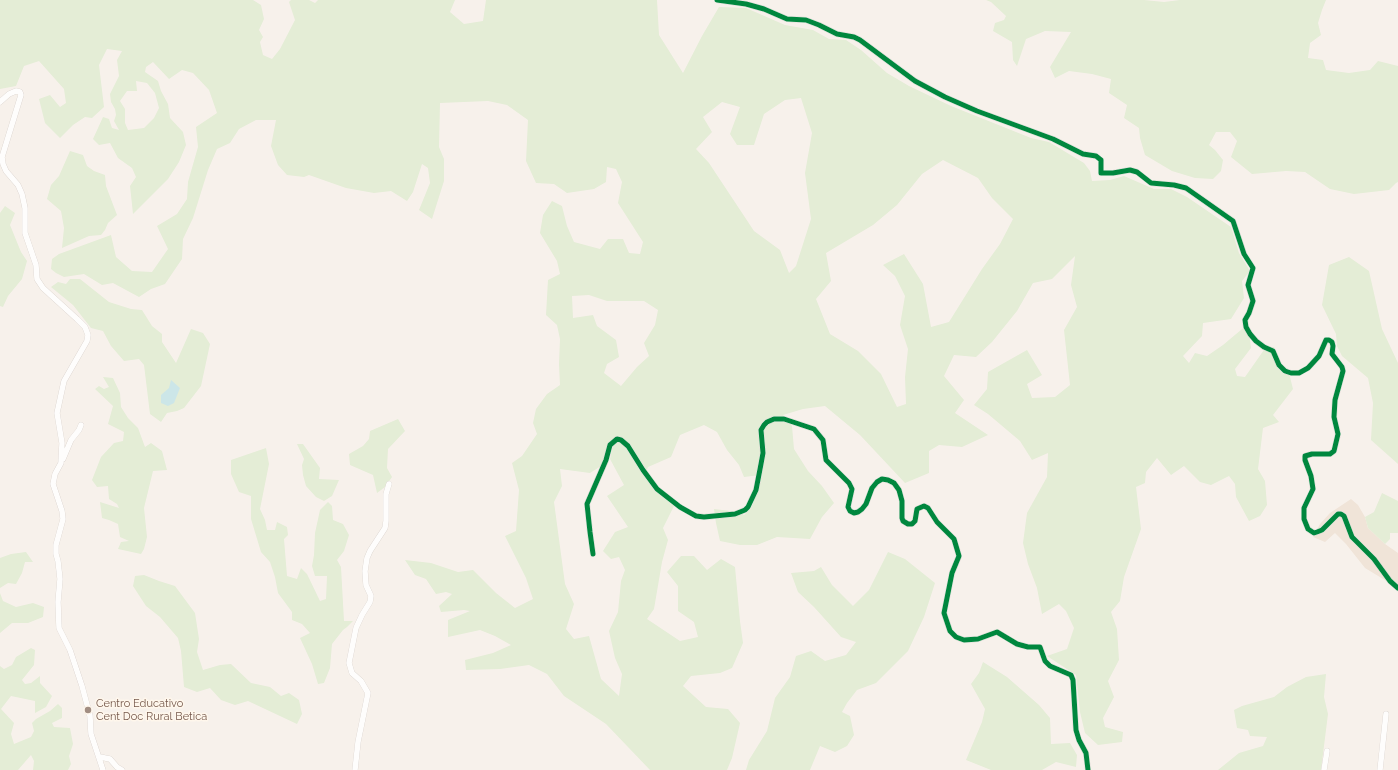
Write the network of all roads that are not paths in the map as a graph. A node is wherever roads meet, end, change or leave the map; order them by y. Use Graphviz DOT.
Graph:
graph roads {
  1 [pos="717,0"];
  2 [pos="0,102"];
  3 [pos="81,425"];
  4 [pos="61,463"];
  5 [pos="389,484"];
  6 [pos="593,554"];
  7 [pos="1398,588"];
  8 [pos="1386,714"];
  9 [pos="1327,750"];
  10 [pos="100,757"];
  11 [pos="103,770"];
  12 [pos="122,770"];
  13 [pos="355,770"];
  14 [pos="1088,770"];
  15 [pos="1324,770"];
  16 [pos="1380,770"];
  1 -- 7 [label="street"];
  2 -- 4 [label="street"];
  3 -- 4 [label="street"];
  4 -- 10 [label="street"];
  5 -- 13 [label="street"];
  6 -- 14 [label="street"];
  8 -- 16 [label="street"];
  9 -- 15 [label="street"];
  10 -- 11 [label="street"];
  10 -- 12 [label="street"];
}
